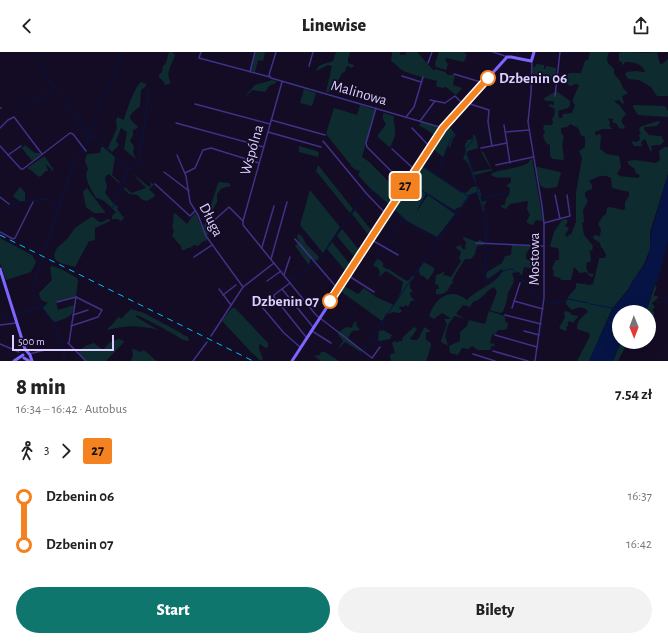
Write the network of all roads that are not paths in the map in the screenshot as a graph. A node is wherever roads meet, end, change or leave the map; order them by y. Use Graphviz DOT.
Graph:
graph roads {
  1 [pos="201,52"];
  2 [pos="255,52"];
  3 [pos="276,52"];
  4 [pos="313,52"];
  5 [pos="432,52"];
  6 [pos="493,52"];
  7 [pos="497,52"];
  8 [pos="534,52"];
  9 [pos="560,52"];
  10 [pos="508,57"];
  11 [pos="532,60"];
  12 [pos="428,63"];
  13 [pos="309,66"];
  14 [pos="250,72"];
  15 [pos="454,74"];
  16 [pos="270,76"];
  17 [pos="402,76"];
  18 [pos="422,77"];
  19 [pos="282,82"];
  20 [pos="421,82"];
  21 [pos="484,83"];
  22 [pos="555,96"];
  23 [pos="430,100"];
  24 [pos="435,101"];
  25 [pos="195,104"];
  26 [pos="465,104"];
  27 [pos="376,108"];
  28 [pos="406,117"];
  29 [pos="271,120"];
  30 [pos="420,121"];
  31 [pos="176,123"];
  32 [pos="270,124"];
  33 [pos="504,125"];
  34 [pos="0,128"];
  35 [pos="412,128"];
  36 [pos="443,128"];
  37 [pos="529,130"];
  38 [pos="268,132"];
  39 [pos="506,132"];
  40 [pos="325,135"];
  41 [pos="323,141"];
  42 [pos="507,143"];
  43 [pos="0,146"];
  44 [pos="21,146"];
  45 [pos="492,146"];
  46 [pos="264,147"];
  47 [pos="321,147"];
  48 [pos="430,147"];
  49 [pos="392,148"];
  50 [pos="480,148"];
  51 [pos="86,151"];
  52 [pos="42,154"];
  53 [pos="8,155"];
  54 [pos="177,155"];
  55 [pos="533,157"];
  56 [pos="510,162"];
  57 [pos="259,163"];
  58 [pos="496,165"];
  59 [pos="415,170"];
  60 [pos="164,172"];
  61 [pos="184,173"];
  62 [pos="155,184"];
  63 [pos="405,186"];
  64 [pos="189,191"];
  65 [pos="555,195"];
  66 [pos="567,195"];
  67 [pos="0,197"];
  68 [pos="33,202"];
  69 [pos="287,202"];
  70 [pos="9,204"];
  71 [pos="274,206"];
  72 [pos="196,211"];
  73 [pos="386,214"];
  74 [pos="560,219"];
  75 [pos="242,221"];
  76 [pos="544,223"];
  77 [pos="210,224"];
  78 [pos="0,232"];
  79 [pos="295,239"];
  80 [pos="370,239"];
  81 [pos="476,243"];
  82 [pos="212,245"];
  83 [pos="544,246"];
  84 [pos="262,247"];
  85 [pos="398,255"];
  86 [pos="194,257"];
  87 [pos="290,257"];
  88 [pos="271,259"];
  89 [pos="274,263"];
  90 [pos="0,269"];
  91 [pos="281,271"];
  92 [pos="284,275"];
  93 [pos="347,275"];
  94 [pos="267,282"];
  95 [pos="290,283"];
  96 [pos="520,283"];
  97 [pos="236,285"];
  98 [pos="243,287"];
  99 [pos="219,289"];
  100 [pos="282,289"];
  101 [pos="338,289"];
  102 [pos="374,292"];
  103 [pos="223,295"];
  104 [pos="76,297"];
  105 [pos="257,301"];
  106 [pos="514,301"];
  107 [pos="57,302"];
  108 [pos="231,305"];
  109 [pos="512,308"];
  110 [pos="543,309"];
  111 [pos="88,310"];
  112 [pos="73,315"];
  113 [pos="505,315"];
  114 [pos="319,318"];
  115 [pos="17,323"];
  116 [pos="541,324"];
  117 [pos="0,325"];
  118 [pos="71,326"];
  119 [pos="312,329"];
  120 [pos="524,331"];
  121 [pos="495,335"];
  122 [pos="539,335"];
  123 [pos="210,336"];
  124 [pos="306,337"];
  125 [pos="207,342"];
  126 [pos="331,343"];
  127 [pos="0,344"];
  128 [pos="380,347"];
  129 [pos="537,347"];
  130 [pos="300,348"];
  131 [pos="45,350"];
  132 [pos="494,351"];
  133 [pos="19,352"];
  134 [pos="473,354"];
  135 [pos="27,357"];
  136 [pos="14,361"];
  137 [pos="18,361"];
  138 [pos="86,361"];
  139 [pos="193,361"];
  140 [pos="292,361"];
  141 [pos="495,361"];
  142 [pos="528,361"];
  143 [pos="535,361"];
  1 -- 14 [label="street, Malinowa"];
  2 -- 14 [label="street"];
  3 -- 16 [label="street"];
  4 -- 13 [label="street"];
  5 -- 12 [label="street"];
  6 -- 7 [label="street"];
  7 -- 10 [label="street"];
  8 -- 11 [label="street"];
  9 -- 22 [label="street"];
  10 -- 11 [label="street"];
  10 -- 21 [label="street"];
  11 -- 37 [label="street, Mostowa"];
  14 -- 16 [label="street, Malinowa"];
  15 -- 21 [label="street"];
  16 -- 19 [label="street, Malinowa"];
  17 -- 20 [label="street"];
  18 -- 20 [label="street"];
  19 -- 27 [label="street, Malinowa"];
  19 -- 29 [label="street, Wspólna"];
  20 -- 28 [label="street"];
  21 -- 26 [label="street"];
  23 -- 24 [label="street"];
  24 -- 26 [label="street"];
  24 -- 30 [label="street"];
  25 -- 32 [label="street"];
  26 -- 36 [label="street"];
  26 -- 45 [label="street"];
  27 -- 28 [label="street, Malinowa"];
  27 -- 63 [label="street"];
  28 -- 30 [label="street, Malinowa"];
  29 -- 32 [label="street, Wspólna"];
  29 -- 40 [label="street"];
  30 -- 36 [label="street, Malinowa"];
  31 -- 46 [label="street"];
  32 -- 38 [label="street, Wspólna"];
  33 -- 39 [label="street"];
  34 -- 52 [label="street"];
  35 -- 48 [label="street"];
  36 -- 48 [label="street"];
  37 -- 39 [label="street"];
  37 -- 55 [label="street, Mostowa"];
  38 -- 46 [label="street, Wspólna"];
  38 -- 47 [label="street"];
  39 -- 42 [label="street"];
  41 -- 73 [label="street"];
  42 -- 45 [label="street"];
  42 -- 56 [label="street"];
  43 -- 53 [label="street"];
  44 -- 53 [label="street"];
  45 -- 50 [label="street"];
  46 -- 57 [label="street, Wspólna"];
  48 -- 59 [label="street"];
  49 -- 59 [label="street"];
  51 -- 52 [label="street"];
  52 -- 53 [label="street"];
  54 -- 61 [label="street, Długa"];
  55 -- 56 [label="street"];
  55 -- 76 [label="street, Mostowa"];
  56 -- 58 [label="street"];
  57 -- 61 [label="street"];
  57 -- 75 [label="street, Wspólna"];
  59 -- 63 [label="street"];
  60 -- 64 [label="street"];
  61 -- 64 [label="street, Długa"];
  62 -- 72 [label="street"];
  63 -- 73 [label="street"];
  64 -- 72 [label="street, Długa"];
  65 -- 74 [label="street"];
  66 -- 74 [label="street"];
  67 -- 70 [label="street"];
  68 -- 78 [label="street"];
  69 -- 88 [label="street"];
  71 -- 84 [label="street"];
  72 -- 82 [label="street, Długa"];
  73 -- 80 [label="street"];
  74 -- 76 [label="street"];
  75 -- 77 [label="street"];
  75 -- 84 [label="street"];
  76 -- 83 [label="street, Mostowa"];
  79 -- 101 [label="street"];
  80 -- 85 [label="street"];
  80 -- 93 [label="street"];
  81 -- 83 [label="street"];
  82 -- 86 [label="street"];
  82 -- 98 [label="street, Długa"];
  83 -- 110 [label="street, Mostowa"];
  84 -- 88 [label="street"];
  87 -- 92 [label="street"];
  88 -- 89 [label="street"];
  89 -- 91 [label="street"];
  89 -- 98 [label="street"];
  90 -- 115 [label="street"];
  91 -- 92 [label="street"];
  91 -- 94 [label="street"];
  92 -- 95 [label="street"];
  93 -- 101 [label="street"];
  93 -- 102 [label="street"];
  95 -- 100 [label="street"];
  95 -- 114 [label="street"];
  96 -- 106 [label="street"];
  97 -- 103 [label="street"];
  98 -- 108 [label="street"];
  99 -- 103 [label="street"];
  100 -- 119 [label="street"];
  100 -- 124 [label="street"];
  101 -- 114 [label="street"];
  103 -- 108 [label="street"];
  104 -- 107 [label="street"];
  104 -- 112 [label="street"];
  104 -- 118 [label="street"];
  105 -- 130 [label="street"];
  106 -- 109 [label="street"];
  106 -- 110 [label="street"];
  108 -- 123 [label="street"];
  110 -- 116 [label="street, Mostowa"];
  111 -- 112 [label="street"];
  112 -- 118 [label="street"];
  113 -- 116 [label="street"];
  114 -- 119 [label="street"];
  114 -- 128 [label="street"];
  115 -- 117 [label="street"];
  115 -- 135 [label="street"];
  116 -- 122 [label="street, Mostowa"];
  118 -- 138 [label="street"];
  119 -- 124 [label="street"];
  119 -- 126 [label="street"];
  120 -- 122 [label="street"];
  121 -- 129 [label="street"];
  122 -- 129 [label="street, Mostowa"];
  124 -- 130 [label="street"];
  125 -- 139 [label="street"];
  127 -- 133 [label="street"];
  129 -- 143 [label="street, Mostowa"];
  130 -- 140 [label="street"];
  131 -- 135 [label="street"];
  132 -- 142 [label="street"];
  134 -- 141 [label="street"];
  135 -- 136 [label="street"];
  135 -- 137 [label="street"];
}
